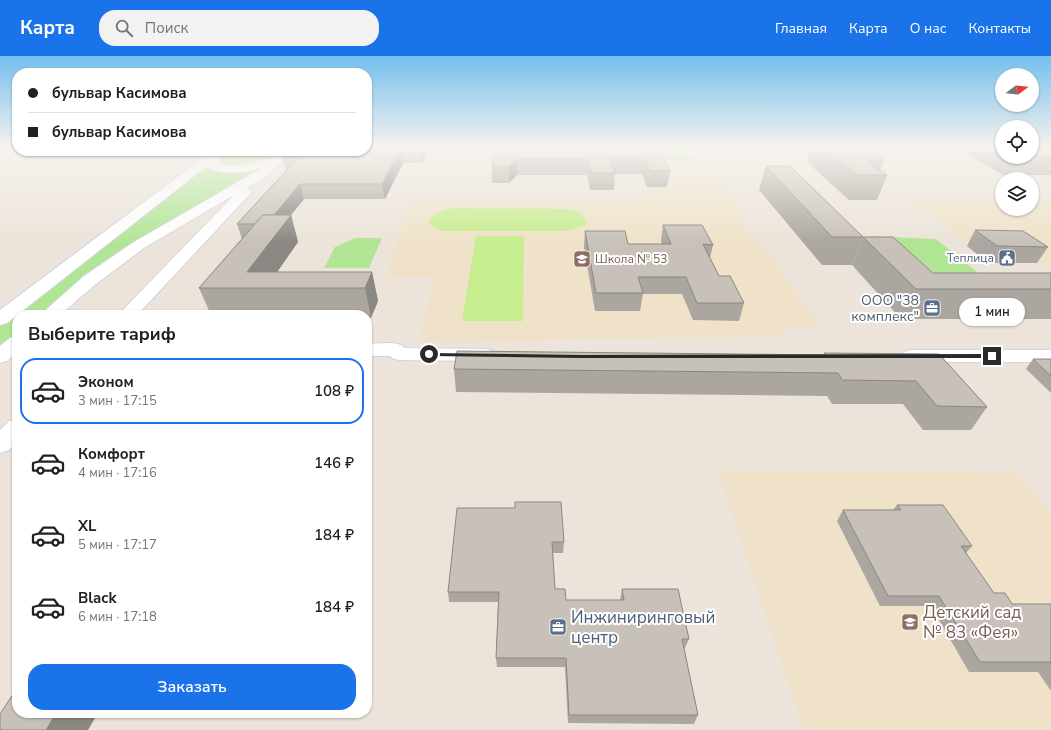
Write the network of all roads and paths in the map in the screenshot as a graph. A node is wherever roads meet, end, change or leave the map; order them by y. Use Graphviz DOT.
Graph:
graph roads {
  1 [pos="182,179"];
  2 [pos="251,179"];
  3 [pos="258,179"];
  4 [pos="55,310"];
  5 [pos="132,310"];
  6 [pos="0,319"];
  7 [pos="12,346"];
  8 [pos="372,350"];
  9 [pos="502,355"];
  10 [pos="896,356"];
  11 [pos="1051,356"];
  12 [pos="0,357"];
  13 [pos="12,432"];
  14 [pos="0,444"];
  1 -- 6 [label="street"];
  2 -- 4 [label="street"];
  3 -- 5 [label="street"];
  7 -- 12 [label="street"];
  8 -- 9 [label="street"];
  10 -- 11 [label="street"];
  13 -- 14 [label="street"];
}
